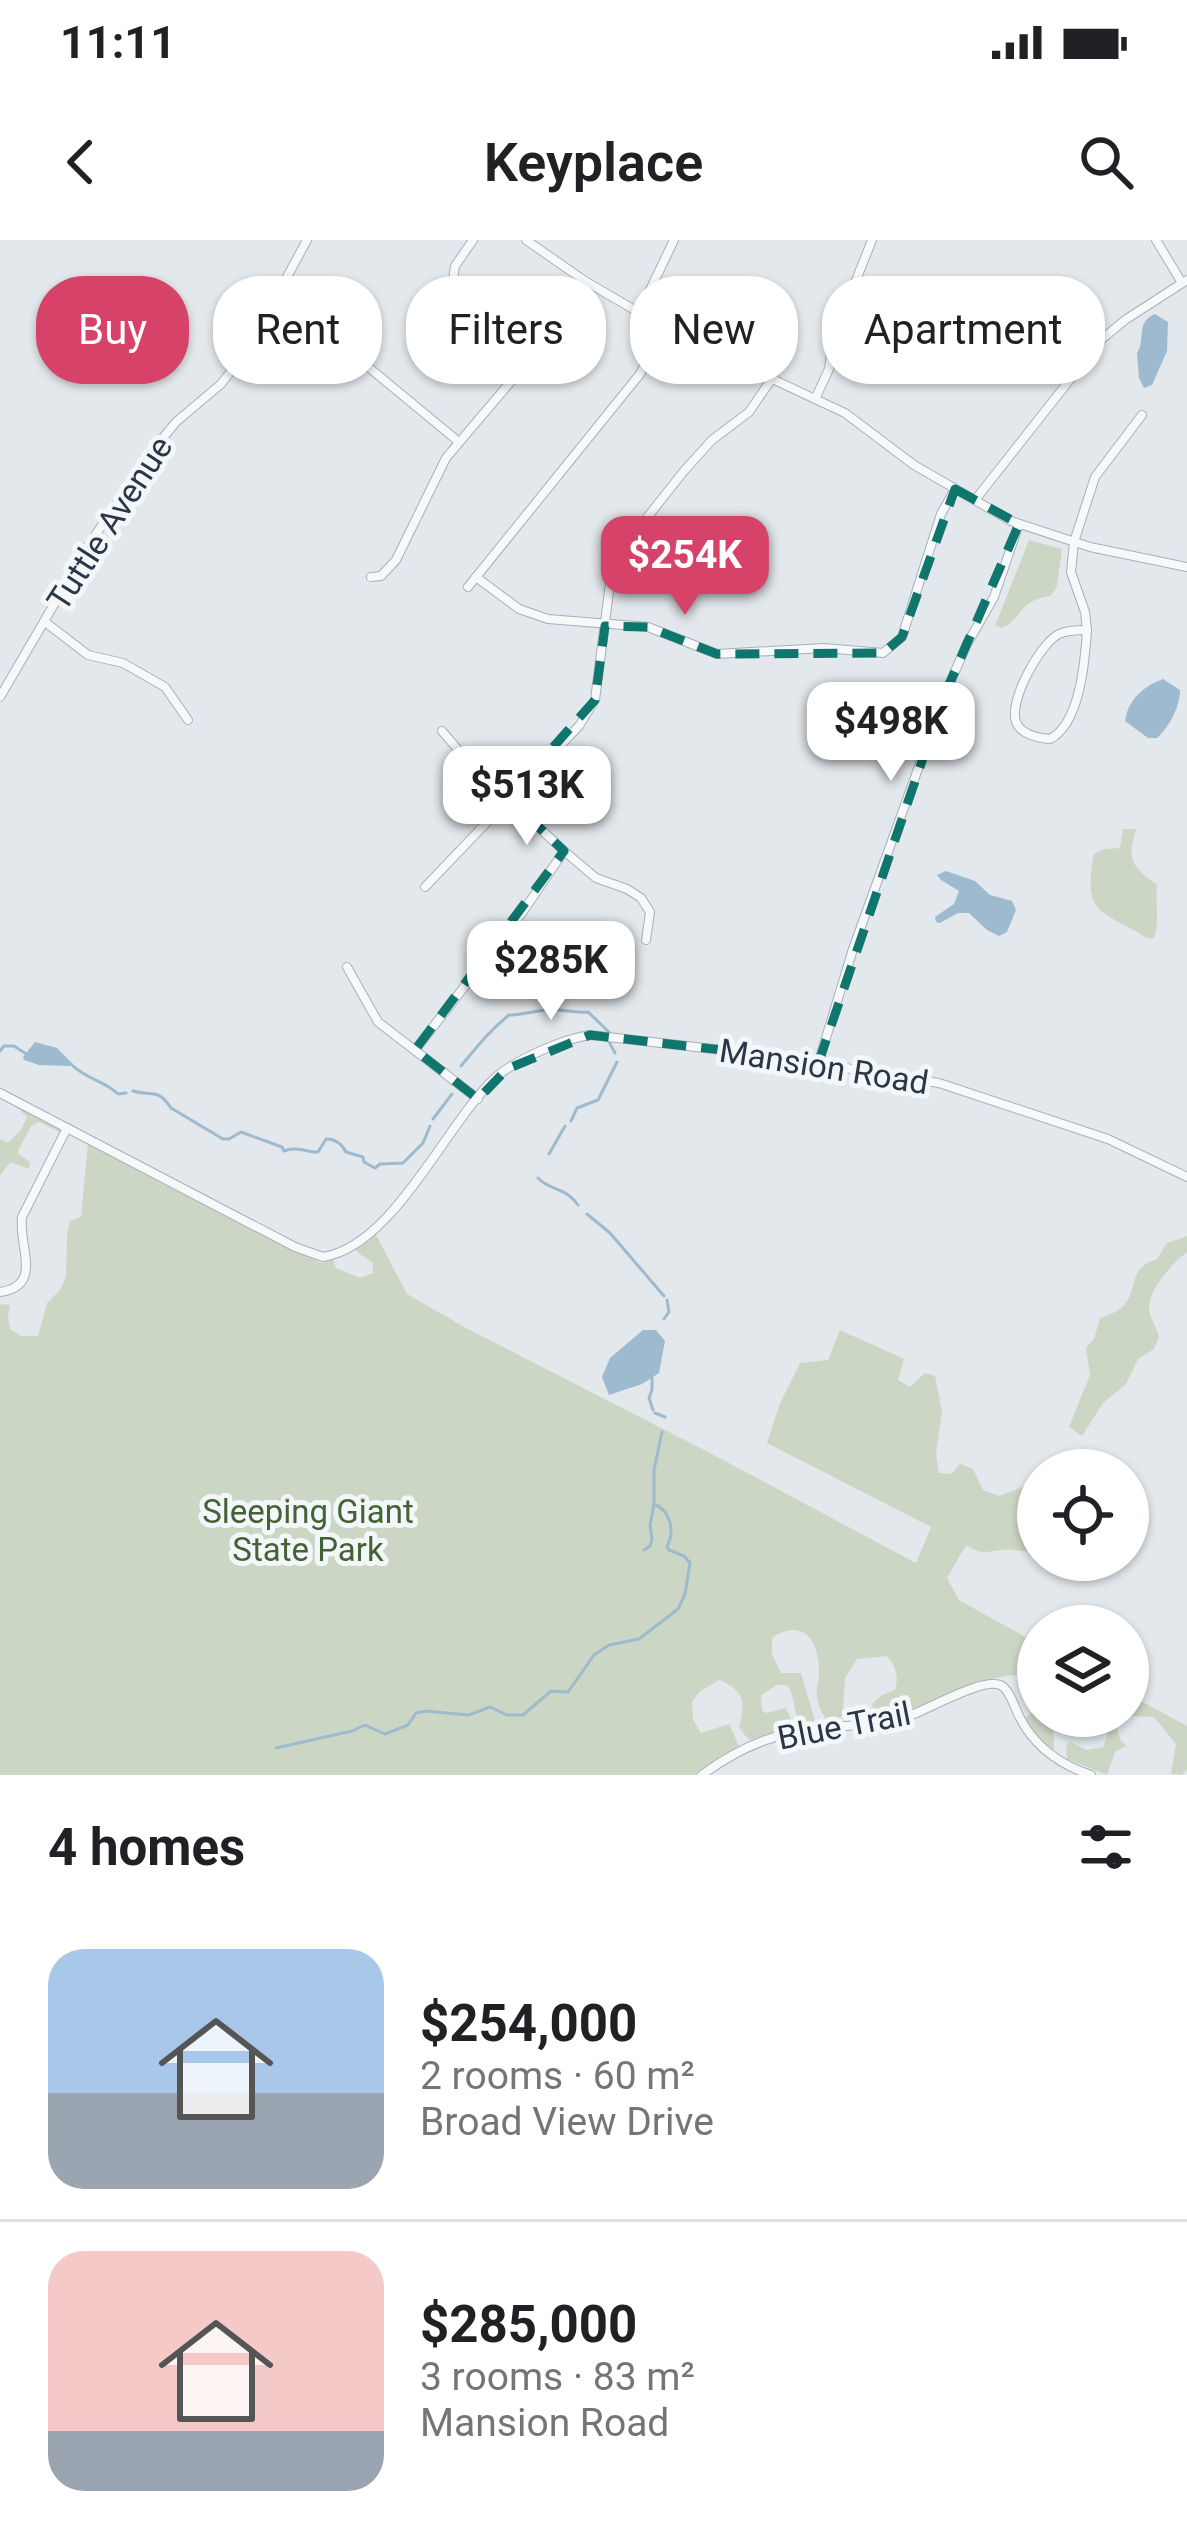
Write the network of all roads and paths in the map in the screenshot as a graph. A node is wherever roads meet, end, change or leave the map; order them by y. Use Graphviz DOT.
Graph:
graph roads {
  1 [pos="307,240"];
  2 [pos="473,240"];
  3 [pos="526,240"];
  4 [pos="674,240"];
  5 [pos="872,240"];
  6 [pos="1156,240"];
  7 [pos="288,276"];
  8 [pos="454,276"];
  9 [pos="579,276"];
  10 [pos="657,276"];
  11 [pos="1185,282"];
  12 [pos="382,377"];
  13 [pos="220,384"];
  14 [pos="508,384"];
  15 [pos="632,384"];
  16 [pos="768,384"];
  17 [pos="788,384"];
  18 [pos="816,397"];
  19 [pos="1142,415"];
  20 [pos="459,442"];
  21 [pos="956,489"];
  22 [pos="975,500"];
  23 [pos="1019,524"];
  24 [pos="1074,542"];
  25 [pos="1187,567"];
  26 [pos="371,577"];
  27 [pos="476,577"];
  28 [pos="468,587"];
  29 [pos="45,622"];
  30 [pos="605,626"];
  31 [pos="1087,630"];
  32 [pos="0,697"];
  33 [pos="188,720"];
  34 [pos="442,730"];
  35 [pos="508,798"];
  36 [pos="564,851"];
  37 [pos="425,887"];
  38 [pos="646,940"];
  39 [pos="347,967"];
  40 [pos="415,1050"];
  41 [pos="820,1061"];
  42 [pos="0,1093"];
  43 [pos="478,1099"];
  44 [pos="67,1128"];
  45 [pos="1187,1177"];
  46 [pos="0,1292"];
  47 [pos="702,1775"];
  48 [pos="1091,1775"];
  1 -- 7 [label="street, Tuttle Avenue"];
  2 -- 8 [label="street"];
  3 -- 9 [label="street"];
  4 -- 10 [label="street"];
  5 -- 18 [label="street"];
  6 -- 11 [label="street"];
  11 -- 22 [label="street"];
  12 -- 20 [label="street"];
  13 -- 29 [label="street, Tuttle Avenue"];
  14 -- 20 [label="street"];
  15 -- 27 [label="street"];
  16 -- 30 [label="street"];
  17 -- 18 [label="street"];
  18 -- 21 [label="street"];
  19 -- 24 [label="street"];
  20 -- 26 [label="street"];
  21 -- 22 [label="street"];
  21 -- 30 [label="street"];
  22 -- 23 [label="street"];
  23 -- 24 [label="street"];
  23 -- 41 [label="street"];
  24 -- 25 [label="street"];
  24 -- 31 [label="street"];
  27 -- 28 [label="street"];
  27 -- 30 [label="street"];
  29 -- 32 [label="street, Tuttle Avenue"];
  29 -- 33 [label="street"];
  30 -- 35 [label="street"];
  31 -- 31 [label="street"];
  34 -- 35 [label="street"];
  35 -- 36 [label="street"];
  35 -- 37 [label="street"];
  36 -- 38 [label="street"];
  36 -- 40 [label="street"];
  39 -- 40 [label="street"];
  40 -- 43 [label="street"];
  41 -- 43 [label="street, Mansion Road"];
  41 -- 45 [label="street, Mansion Road"];
  42 -- 44 [label="street, Mansion Road"];
  43 -- 44 [label="street, Mansion Road"];
  44 -- 46 [label="street"];
  47 -- 48 [label="street, Blue Trail"];
}
